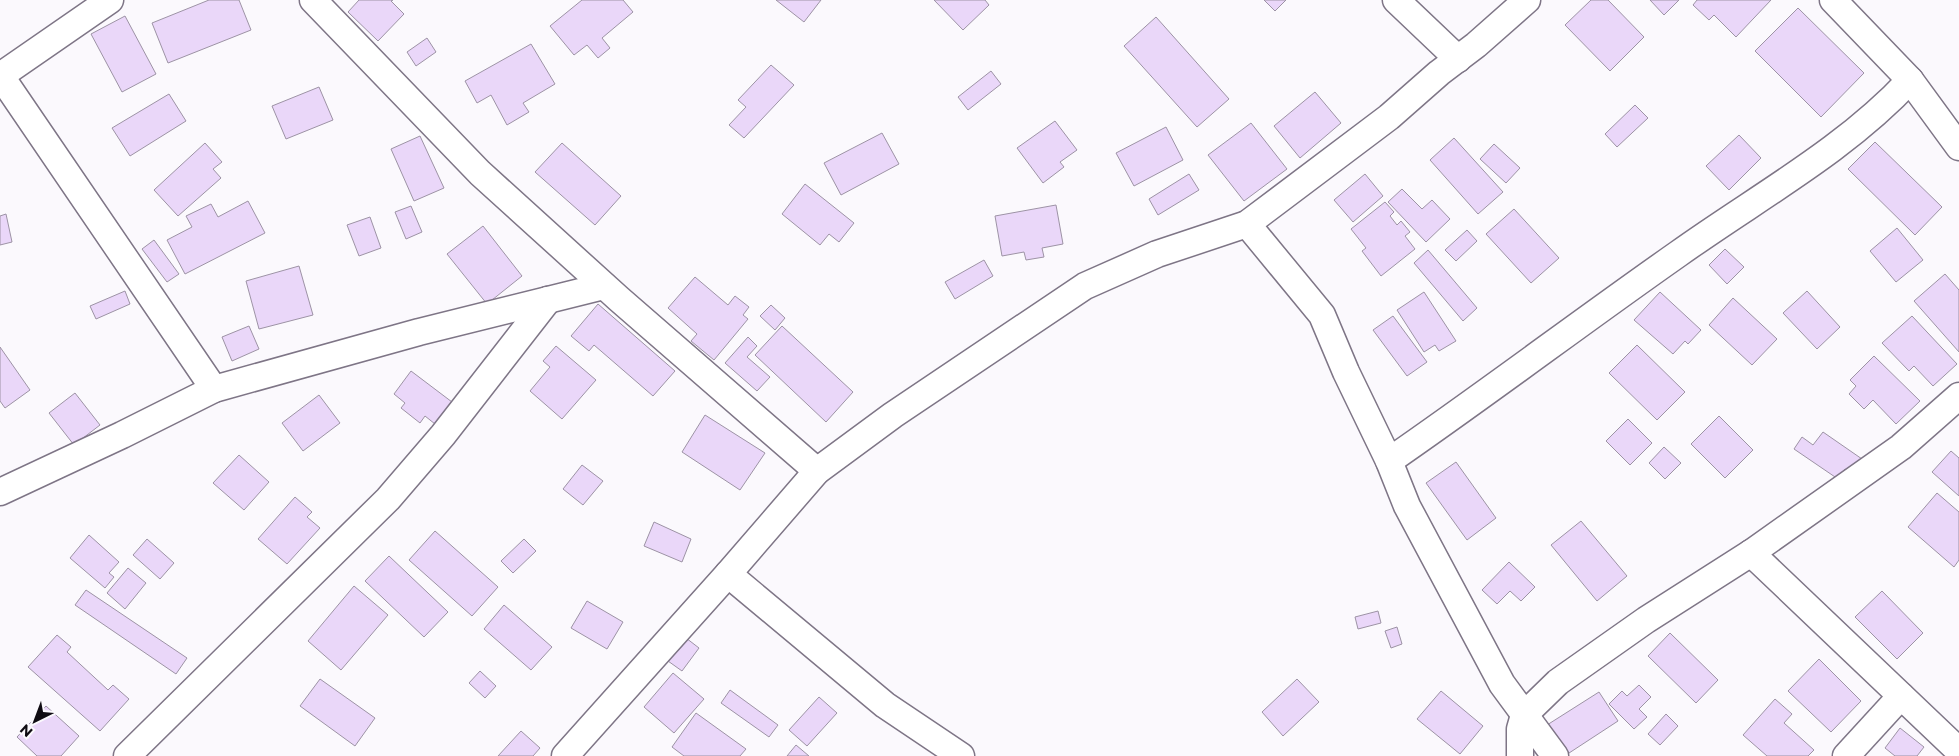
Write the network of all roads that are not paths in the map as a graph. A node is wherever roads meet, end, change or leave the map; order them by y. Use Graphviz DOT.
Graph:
graph roads {
  1 [pos="110,0"];
  2 [pos="313,0"];
  3 [pos="1396,0"];
  4 [pos="1527,0"];
  5 [pos="1833,0"];
  6 [pos="1458,59"];
  7 [pos="0,76"];
  8 [pos="1910,80"];
  9 [pos="1959,147"];
  10 [pos="1248,224"];
  11 [pos="604,286"];
  12 [pos="548,300"];
  13 [pos="214,389"];
  14 [pos="1959,396"];
  15 [pos="1389,461"];
  16 [pos="817,471"];
  17 [pos="0,492"];
  18 [pos="1751,553"];
  19 [pos="728,574"];
  20 [pos="1901,696"];
  21 [pos="1524,715"];
  22 [pos="1959,751"];
  23 [pos="127,756"];
  24 [pos="565,756"];
  25 [pos="961,756"];
  26 [pos="1520,756"];
  27 [pos="1555,756"];
  28 [pos="1846,756"];
  1 -- 7 [label="street"];
  2 -- 11 [label="street"];
  3 -- 6 [label="street"];
  4 -- 6 [label="street"];
  5 -- 8 [label="street"];
  6 -- 10 [label="street"];
  7 -- 13 [label="street"];
  8 -- 9 [label="street"];
  8 -- 15 [label="street"];
  10 -- 15 [label="street"];
  10 -- 16 [label="street"];
  11 -- 12 [label="street"];
  11 -- 16 [label="street"];
  12 -- 13 [label="street"];
  12 -- 23 [label="street"];
  13 -- 17 [label="street"];
  14 -- 18 [label="street"];
  15 -- 21 [label="street"];
  16 -- 19 [label="street"];
  18 -- 20 [label="street"];
  18 -- 21 [label="street"];
  19 -- 24 [label="street"];
  19 -- 25 [label="street"];
  20 -- 22 [label="street"];
  20 -- 28 [label="street"];
  21 -- 26 [label="street"];
  21 -- 27 [label="street"];
}
